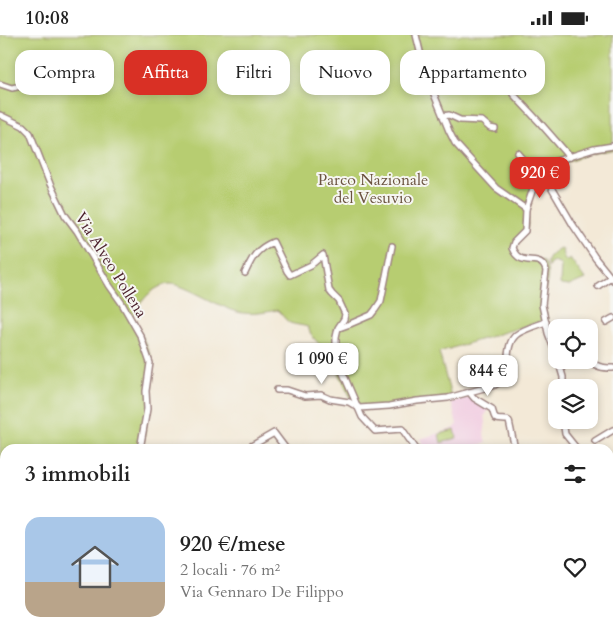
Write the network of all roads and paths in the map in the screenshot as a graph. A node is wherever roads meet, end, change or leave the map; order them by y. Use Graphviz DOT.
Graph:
graph roads {
  1 [pos="416,35"];
  2 [pos="0,84"];
  3 [pos="15,87"];
  4 [pos="514,95"];
  5 [pos="0,115"];
  6 [pos="442,116"];
  7 [pos="495,129"];
  8 [pos="613,146"];
  9 [pos="518,153"];
  10 [pos="570,157"];
  11 [pos="539,171"];
  12 [pos="536,182"];
  13 [pos="548,182"];
  14 [pos="526,209"];
  15 [pos="392,246"];
  16 [pos="244,273"];
  17 [pos="612,279"];
  18 [pos="598,286"];
  19 [pos="613,318"];
  20 [pos="546,322"];
  21 [pos="606,322"];
  22 [pos="338,328"];
  23 [pos="548,333"];
  24 [pos="598,367"];
  25 [pos="613,368"];
  26 [pos="277,390"];
  27 [pos="469,392"];
  28 [pos="359,408"];
  29 [pos="563,429"];
  30 [pos="613,430"];
  31 [pos="595,441"];
  32 [pos="141,444"];
  33 [pos="255,444"];
  34 [pos="282,444"];
  35 [pos="412,444"];
  36 [pos="514,444"];
  37 [pos="573,444"];
  1 -- 6 [label="street"];
  2 -- 3 [label="street"];
  4 -- 10 [label="street"];
  5 -- 32 [label="street, Via Alveo Pollena"];
  6 -- 7 [label="street"];
  6 -- 14 [label="street"];
  8 -- 10 [label="street"];
  9 -- 11 [label="street"];
  10 -- 11 [label="street"];
  11 -- 12 [label="street"];
  11 -- 13 [label="street"];
  12 -- 13 [label="street"];
  12 -- 14 [label="street"];
  13 -- 17 [label="street"];
  14 -- 20 [label="street"];
  15 -- 22 [label="street"];
  16 -- 22 [label="street"];
  17 -- 18 [label="street"];
  19 -- 21 [label="street"];
  20 -- 23 [label="street"];
  20 -- 27 [label="street"];
  22 -- 28 [label="street"];
  24 -- 25 [label="street"];
  26 -- 28 [label="street"];
  27 -- 28 [label="street"];
  27 -- 36 [label="street"];
  28 -- 35 [label="street"];
  29 -- 37 [label="street"];
  30 -- 31 [label="street"];
  33 -- 34 [label="street"];
}
